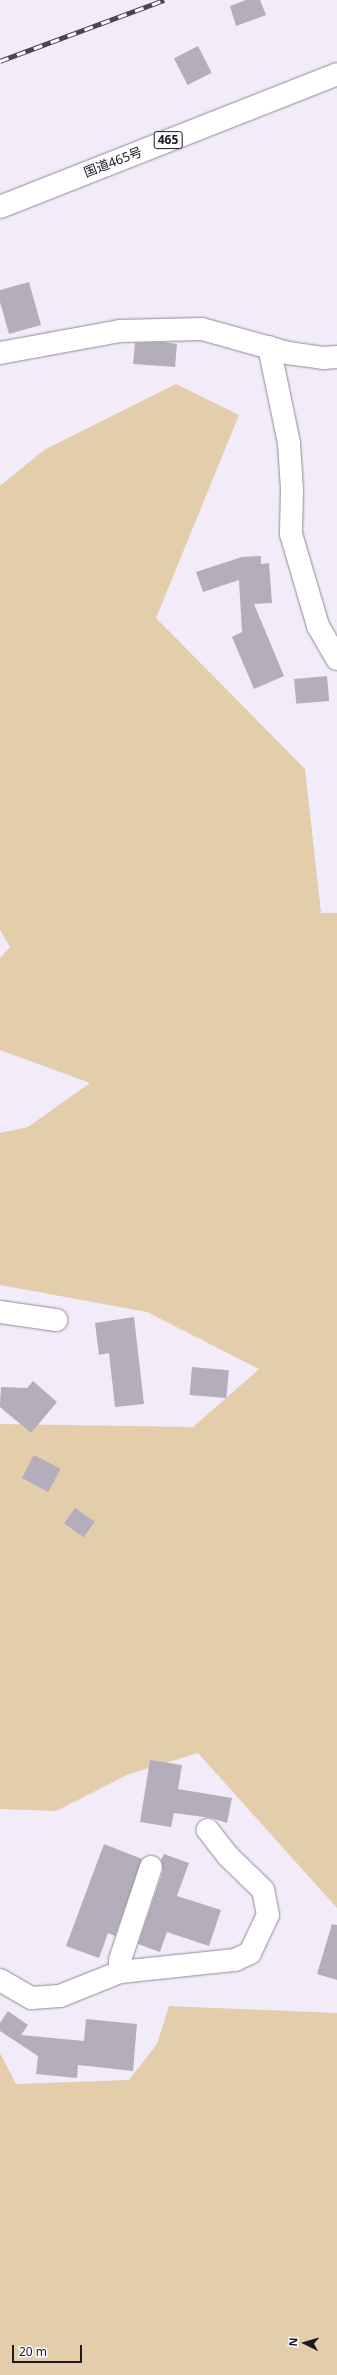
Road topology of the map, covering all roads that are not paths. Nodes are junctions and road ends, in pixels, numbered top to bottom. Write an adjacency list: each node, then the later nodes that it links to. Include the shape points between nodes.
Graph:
1 (337, 74): 2 (main road, 国道465号 / 465)
2 (0, 206)
3 (270, 347): 4 (main road, via 202,330 120,331); 5 (main road, via 288,353 323,358); 6 (main road, via 289,443 291,534 318,626)
4 (0, 353)
5 (337, 357)
6 (337, 659)
7 (0, 1312): 8 (main road)
8 (56, 1320)
9 (208, 1830): 11 (main road, via 228,1856 263,1890 268,1915 250,1953 235,1960)
10 (151, 1867): 11 (main road, via 120,1960)
11 (120, 1972): 12 (main road, via 60,1996 31,1998)
12 (0, 1980)

